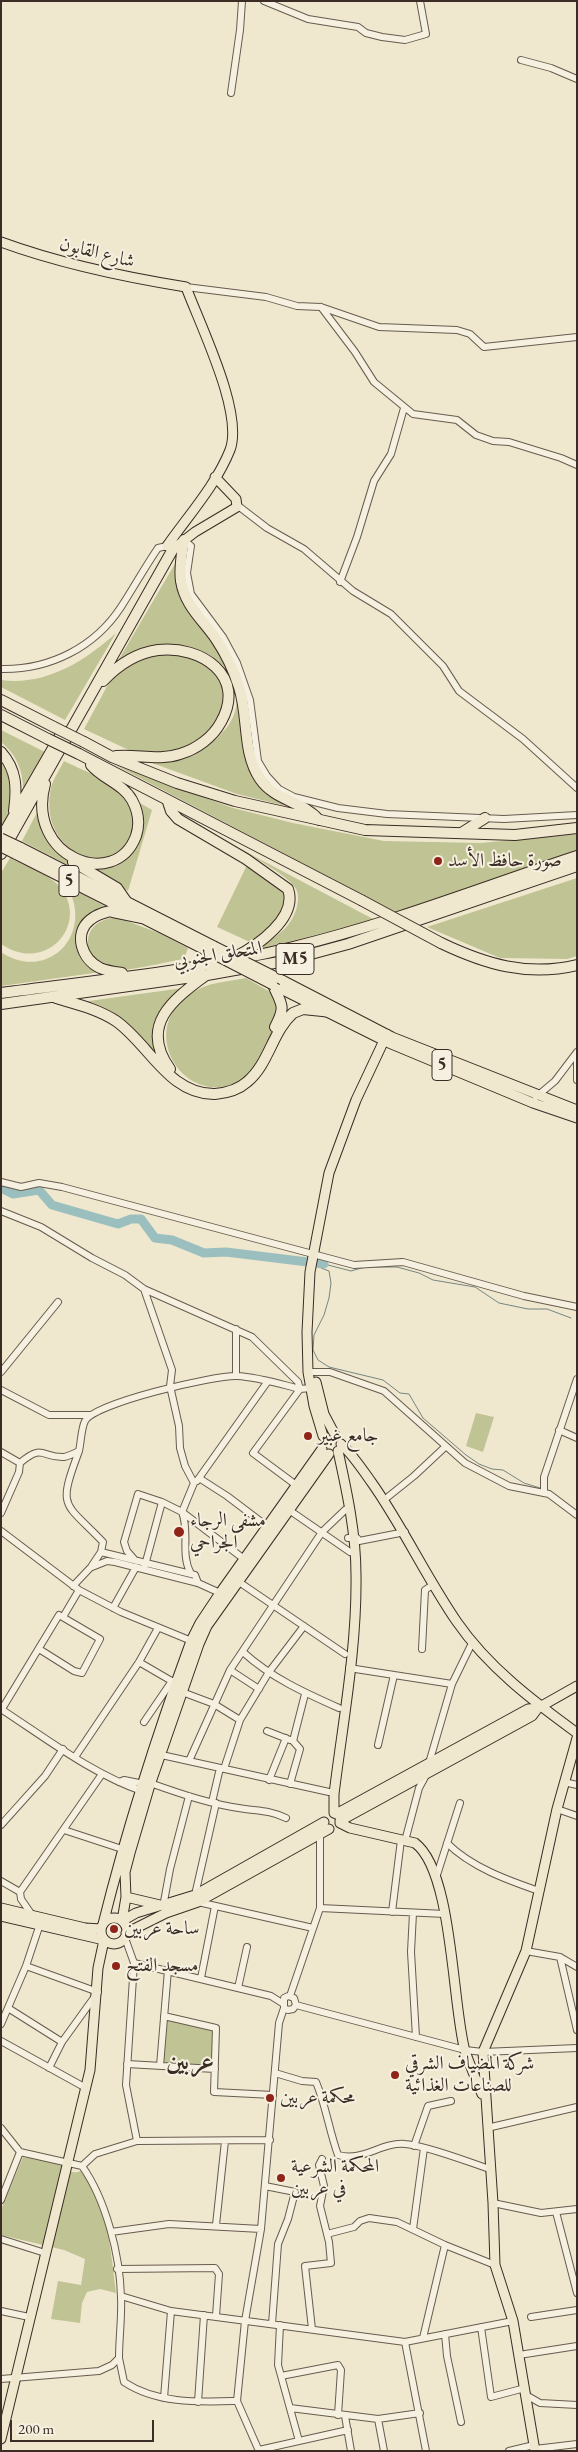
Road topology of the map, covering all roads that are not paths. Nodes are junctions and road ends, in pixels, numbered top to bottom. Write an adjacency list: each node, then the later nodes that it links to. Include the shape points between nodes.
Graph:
1 (242, 1): 6 (street)
2 (264, 1): 3 (street, via 308,19 358,27 366,33 405,40 426,34)
3 (420, 1)
4 (521, 60): 5 (street)
5 (577, 79)
6 (231, 93)
7 (1, 242): 8 (main road, شارع القابون, via 129,278)
8 (186, 287): 9 (street, via 266,297 297,306); 13 (main road, via 230,402 233,434 230,449)
9 (321, 307): 10 (street, via 379,327 457,330 470,334 484,348); 11 (street, via 374,382)
10 (577, 338)
11 (404, 408): 12 (street, via 413,414 457,420 476,435 509,442); 19 (street, via 391,454 374,481)
12 (577, 465)
13 (215, 477): 14 (main road, via 236,499); 15 (main road)
14 (237, 505): 16 (main road); 19 (street, via 267,528 304,549)
15 (181, 526): 16 (main road, via 192,526); 18 (main road)
16 (195, 532): 17 (main road)
17 (184, 540): 18 (main road); 32 (street, via 191,546 187,573 191,594 223,637 237,663 250,700 258,761 272,783 294,797 338,808 387,814); 33 (highway, via 180,568 183,591 192,609 220,646 235,676 244,706 248,752 253,767 274,794 309,811)
18 (170, 548): 20 (street, via 158,548 116,615 90,642 46,663); 22 (highway); 31 (highway)
19 (340, 582): 28 (street, via 392,614 443,666 459,691 523,739)
20 (1, 669)
21 (1, 700): 26 (highway, bridge)
22 (87, 701): 26 (highway, via 114,670 134,657 157,650 179,650 199,655 224,677 228,692 227,709 214,732 200,744 171,756); 27 (highway)
23 (1, 715): 25 (highway, bridge)
24 (1, 752): 31 (highway, via 15,777)
25 (82, 756): 29 (highway); 39 (highway, via 131,798 138,819 136,834 129,848 110,861 87,862)
26 (112, 757): 33 (highway, via 210,793)
27 (49, 770): 39 (highway, via 42,798 42,816 48,833); 40 (highway)
28 (577, 788)
29 (168, 802): 47 (highway, via 178,819 259,866 285,884 289,891 287,910 280,922 252,947); 48 (highway, bridge, via 441,943 496,965 535,970)
30 (577, 815): 32 (street)
31 (13, 818): 36 (highway)
32 (485, 818): 35 (highway)
33 (319, 821): 35 (highway, via 366,830)
34 (577, 828): 35 (highway, via 515,835)
35 (461, 833)
36 (1, 838): 38 (main road, bridge)
37 (1, 847): 38 (main road, bridge)
38 (18, 851): 43 (main road, 5)
39 (64, 853): 43 (highway, via 116,888)
40 (1, 854)
41 (577, 856): 47 (highway, المتحلق الجنوبي / M5, via 337,936)
42 (577, 866): 50 (highway, المتحلق الجنوبي / M5, via 348,944 285,961)
43 (124, 904): 44 (highway); 45 (main road, 5); 46 (main road, 5)
44 (107, 912): 45 (highway); 49 (highway, via 95,916 85,925 81,936 82,949 90,961 102,969)
45 (142, 918): 46 (main road, 5)
46 (213, 950): 51 (main road, 5, bridge)
47 (224, 962): 49 (highway, المتحلق الجنوبي / M5)
48 (577, 965)
49 (131, 975): 52 (highway, المتحلق الجنوبي / M5)
50 (206, 975): 53 (highway, المتحلق الجنوبي / M5); 60 (highway, via 176,998 162,1017 158,1032 160,1050)
51 (278, 982): 54 (main road, 5); 60 (highway, via 282,1013 257,1063 245,1076 225,1087 211,1089 191,1085)
52 (1, 993)
53 (53, 996): 55 (highway, المتحلق الجنوبي / M5); 60 (highway, via 97,1010 117,1022)
54 (314, 1000): 56 (main road, 5); 57 (main road, 5)
55 (1, 1004)
56 (332, 1012): 57 (main road, 5); 60 (highway, via 303,1009 293,1013 258,1071 233,1090 219,1094 204,1093 190,1089)
57 (388, 1038): 62 (main road, 5); 67 (main road, via 342,1143 324,1206)
58 (577, 1052): 62 (street, via 556,1081)
59 (577, 1056): 61 (street)
60 (172, 1075)
61 (577, 1080)
62 (535, 1098): 63 (main road, 5); 64 (main road, 5)
63 (577, 1110)
64 (577, 1118)
65 (1, 1182): 67 (street, via 21,1187 39,1183 62,1187)
66 (1, 1211): 68 (street, via 41,1227 126,1275)
67 (316, 1255): 70 (street, via 354,1266 403,1262 524,1296); 73 (main road, via 307,1332)
68 (144, 1289): 71 (street); 77 (street, via 172,1370)
69 (58, 1302): 72 (street)
70 (577, 1307)
71 (236, 1329): 74 (street); 80 (street, via 252,1337 298,1382)
72 (1, 1372)
73 (311, 1372): 78 (main road); 83 (main road, via 324,1414); 86 (street, via 330,1372 384,1391)
74 (236, 1376): 76 (street); 77 (street)
75 (577, 1379): 82 (street)
76 (268, 1381): 80 (street); 91 (street)
77 (170, 1386): 81 (street); 91 (street, via 185,1466)
78 (311, 1388): 80 (street); 84 (main road)
79 (1, 1390): 81 (street, via 49,1416)
80 (300, 1390): 92 (street, via 253,1453)
81 (91, 1415): 88 (street, via 85,1421)
82 (559, 1430): 85 (street); 93 (street, via 544,1477)
83 (334, 1433): 84 (main road); 87 (main road, via 341,1439)
84 (323, 1436): 87 (main road, via 320,1444)
85 (577, 1438)
86 (444, 1447): 93 (street, via 465,1463 509,1486); 94 (street)
87 (333, 1450): 92 (main road); 94 (main road, via 350,1451); 96 (main road); 97 (main road); 105 (main road)
88 (79, 1451): 90 (street, via 64,1457 40,1452 30,1454); 106 (street, via 65,1496 75,1516 103,1542)
89 (1, 1452): 90 (street)
90 (20, 1463): 98 (street)
91 (197, 1481): 99 (street); 101 (street, via 227,1496)
92 (296, 1485): 101 (main road)
93 (544, 1493): 100 (street)
94 (384, 1500): 104 (main road)
95 (162, 1502): 99 (street); 109 (street, via 138,1494 124,1542); 110 (street)
96 (289, 1510): 103 (street); 114 (main road)
97 (344, 1510): 103 (street); 105 (main road)
98 (1, 1512)
99 (182, 1512): 108 (street); 113 (street, via 186,1525 184,1562)
100 (577, 1516)
101 (268, 1526): 108 (main road)
102 (1, 1531): 117 (street)
103 (322, 1532): 107 (street); 119 (street)
104 (405, 1532): 105 (street, via 359,1541); 116 (main road)
105 (351, 1538): 107 (main road); 130 (main road, via 356,1600)
106 (101, 1552): 109 (street); 111 (street)
107 (350, 1552): 130 (main road)
108 (244, 1559): 118 (main road)
109 (134, 1560): 110 (street)
110 (145, 1566): 112 (street); 113 (street); 115 (street)
111 (91, 1567): 112 (street, via 107,1562); 117 (street)
112 (136, 1567): 120 (street)
113 (191, 1574): 115 (street, via 195,1575)
114 (238, 1582): 119 (street); 124 (main road)
115 (198, 1583): 118 (street)
116 (434, 1584): 125 (main road); 127 (street, via 425,1590)
117 (76, 1588): 120 (street); 121 (street)
118 (220, 1593): 124 (main road, via 200,1623)
119 (272, 1605): 122 (street); 128 (street)
120 (113, 1608): 123 (street)
121 (63, 1617): 126 (street, via 60,1615); 126 (street, via 100,1639 82,1673)
122 (304, 1626): 130 (street); 132 (street)
123 (158, 1628): 124 (street); 129 (street)
124 (195, 1643): 134 (main road); 138 (main road)
125 (472, 1643): 135 (street); 142 (main road)
126 (38, 1649): 143 (street)
127 (422, 1649)
128 (243, 1652): 131 (street); 132 (street)
129 (139, 1662): 134 (street); 153 (street)
130 (347, 1662): 133 (street); 141 (main road); 170 (main road)
131 (230, 1670): 137 (street); 140 (street)
132 (269, 1672): 137 (street); 139 (street)
133 (394, 1675): 135 (street); 150 (street)
134 (174, 1682): 145 (street); 152 (main road)
135 (452, 1684): 155 (street)
136 (577, 1686): 142 (main road)
137 (259, 1689): 144 (street)
138 (182, 1692): 140 (street); 152 (main road)
139 (305, 1694): 141 (street); 149 (street)
140 (214, 1704): 144 (street); 154 (street)
141 (339, 1708): 163 (main road)
142 (540, 1708): 147 (main road); 155 (main road, via 532,1716)
143 (2, 1709): 151 (street)
144 (240, 1720): 156 (street)
145 (144, 1722)
146 (267, 1732): 149 (street)
147 (577, 1733)
148 (577, 1738): 159 (main road)
149 (289, 1740): 158 (street); 160 (street, via 300,1749)
150 (378, 1745)
151 (63, 1750): 153 (street); 171 (street, via 46,1776)
152 (157, 1754): 154 (street); 162 (main road)
153 (75, 1757): 157 (street)
154 (189, 1761): 156 (street)
155 (428, 1767): 170 (main road); 174 (street)
156 (222, 1769): 158 (street); 165 (street)
157 (102, 1774): 162 (street, via 119,1782); 172 (street)
158 (269, 1780): 160 (street)
159 (564, 1782): 161 (street); 167 (main road)
160 (290, 1784): 163 (street)
161 (577, 1785)
162 (146, 1787): 164 (street); 176 (main road); 181 (main road, via 125,1872)
163 (329, 1792): 170 (main road)
164 (189, 1796): 165 (street); 185 (street)
165 (214, 1802): 169 (street, via 259,1809); 182 (street)
166 (460, 1803): 175 (street)
167 (557, 1809): 168 (street); 179 (main road)
168 (577, 1816)
169 (286, 1818)
170 (333, 1819): 173 (main road); 174 (main road, via 350,1828); 182 (main road)
171 (1, 1825)
172 (64, 1830): 176 (street); 180 (street)
173 (320, 1833): 182 (main road); 184 (street)
174 (403, 1840): 177 (main road, via 423,1848); 186 (street)
175 (447, 1844): 177 (street); 179 (street, via 503,1878)
176 (122, 1849): 193 (main road)
177 (436, 1878): 188 (main road)
178 (1, 1881): 180 (street)
179 (539, 1891): 198 (main road)
180 (20, 1892): 190 (street)
181 (126, 1897): 185 (main road); 191 (main road)
182 (197, 1899): 183 (street); 185 (main road)
183 (215, 1906): 194 (street); 204 (street)
184 (320, 1908): 186 (street); 194 (street)
185 (164, 1909): 191 (main road, via 136,1913); 195 (main road)
186 (392, 1912): 187 (street)
187 (413, 1913): 188 (street); 214 (street, via 411,1952)
188 (445, 1914): 218 (main road)
189 (2, 1915): 190 (main road); 192 (main road)
190 (32, 1915): 193 (main road, via 85,1928)
191 (122, 1922): 193 (main road, via 111,1919); 195 (main road)
192 (40, 1924): 196 (main road); 201 (street)
193 (102, 1927): 196 (main road)
194 (313, 1928): 207 (street)
195 (126, 1935): 196 (main road, via 117,1944); 200 (street)
196 (104, 1940): 206 (main road, via 98,1968)
197 (246, 1946): 205 (street)
198 (526, 1951): 199 (street); 219 (main road)
199 (560, 1957): 202 (street); 213 (street)
200 (134, 1963): 203 (street); 220 (street)
201 (26, 1966): 206 (street); 210 (street)
202 (577, 1966)
203 (168, 1970): 204 (street); 211 (street)
204 (201, 1978): 205 (street)
205 (238, 1988): 208 (street, via 271,1996)
206 (98, 1992): 216 (street); 225 (main road)
207 (290, 1996): 208 (street, via 284,1998); 209 (street)
208 (283, 2005): 209 (street, via 291,2010); 224 (street)
209 (296, 2005): 214 (street)
210 (8, 2008): 212 (street); 216 (street)
211 (164, 2016): 221 (street); 223 (street, via 216,2028)
212 (1, 2024)
213 (577, 2030)
214 (416, 2037): 218 (street)
215 (1, 2041): 222 (street)
216 (62, 2042): 222 (street)
217 (577, 2048): 219 (street)
218 (465, 2050): 219 (street); 228 (main road)
219 (482, 2052): 228 (main road)
220 (127, 2064): 221 (street); 233 (street, via 126,2085)
221 (160, 2066): 223 (street)
222 (49, 2068): 225 (street)
223 (215, 2069): 226 (street, via 214,2092)
224 (275, 2073): 226 (street); 235 (street, via 316,2082 325,2103 338,2155 358,2157 389,2144)
225 (86, 2088): 239 (main road)
226 (273, 2094): 232 (street)
227 (452, 2102): 235 (street, via 428,2106)
228 (485, 2103): 231 (main road)
229 (577, 2107): 231 (street)
230 (1, 2128): 237 (street)
231 (487, 2128): 241 (main road)
232 (270, 2140): 234 (street); 242 (street)
233 (137, 2141): 234 (street); 240 (street, via 95,2154)
234 (225, 2141): 247 (street)
235 (414, 2146): 236 (street)
236 (424, 2148): 241 (street); 249 (street)
237 (20, 2152): 239 (street); 243 (street)
238 (322, 2158): 251 (street, via 319,2165 324,2186 320,2206)
239 (68, 2163): 240 (street); 254 (main road)
240 (82, 2166): 250 (street, via 93,2182)
241 (490, 2169): 244 (main road)
242 (266, 2186): 248 (street); 268 (street, via 295,2192 278,2244)
243 (1, 2200)
244 (493, 2203): 246 (street, via 541,2213); 255 (main road)
245 (577, 2209): 246 (street)
246 (556, 2212): 257 (street)
247 (216, 2225): 248 (street); 250 (street, via 168,2224)
248 (261, 2229): 266 (street)
249 (413, 2229): 251 (street, via 397,2222 370,2218 354,2227); 253 (street)
250 (111, 2232): 256 (street)
251 (327, 2234): 271 (street, via 331,2263 305,2266)
252 (1, 2239): 254 (street)
253 (445, 2245): 255 (street); 273 (street)
254 (45, 2253): 264 (main road)
255 (494, 2265): 267 (main road)
256 (117, 2269): 258 (street); 263 (street, via 215,2268 219,2274)
257 (577, 2293)
258 (121, 2296): 261 (street); 277 (street)
259 (577, 2310): 265 (street)
260 (1, 2311): 264 (street)
261 (171, 2311): 262 (street); 282 (street)
262 (204, 2315): 263 (street); 284 (street)
263 (216, 2316): 266 (street)
264 (29, 2317): 279 (main road)
265 (531, 2317)
266 (245, 2320): 268 (street); 283 (street)
267 (513, 2321): 270 (street); 276 (main road)
268 (272, 2324): 269 (street)
269 (280, 2325): 271 (street); 278 (street, via 278,2365)
270 (481, 2327): 272 (street); 281 (street, via 491,2396)
271 (312, 2329): 274 (street)
272 (445, 2334): 273 (street); 291 (street, via 446,2356)
273 (423, 2338): 274 (street)
274 (405, 2342): 287 (street)
275 (577, 2346): 276 (street)
276 (519, 2355): 281 (main road)
277 (119, 2358): 279 (street, via 99,2371); 282 (street, via 124,2382 144,2394)
278 (281, 2376): 286 (street); 288 (street, via 338,2365 341,2370)
279 (15, 2378): 280 (street); 293 (main road)
280 (1, 2379)
281 (526, 2391): 285 (street, via 540,2403); 296 (main road)
282 (164, 2398): 284 (street)
283 (237, 2401): 284 (street); 297 (street)
284 (198, 2402)
285 (577, 2405)
286 (290, 2408): 288 (street); 294 (street)
287 (420, 2413): 290 (street); 300 (street)
288 (338, 2415): 289 (street)
289 (345, 2416): 290 (street); 292 (street)
290 (378, 2420): 299 (street)
291 (461, 2422)
292 (348, 2430): 294 (street); 298 (street)
293 (1, 2439)
294 (298, 2441): 297 (street)
295 (577, 2444): 296 (street)
296 (535, 2448): 301 (street)
297 (259, 2450)
298 (351, 2451)
299 (384, 2451)
300 (426, 2451)
301 (508, 2451)

